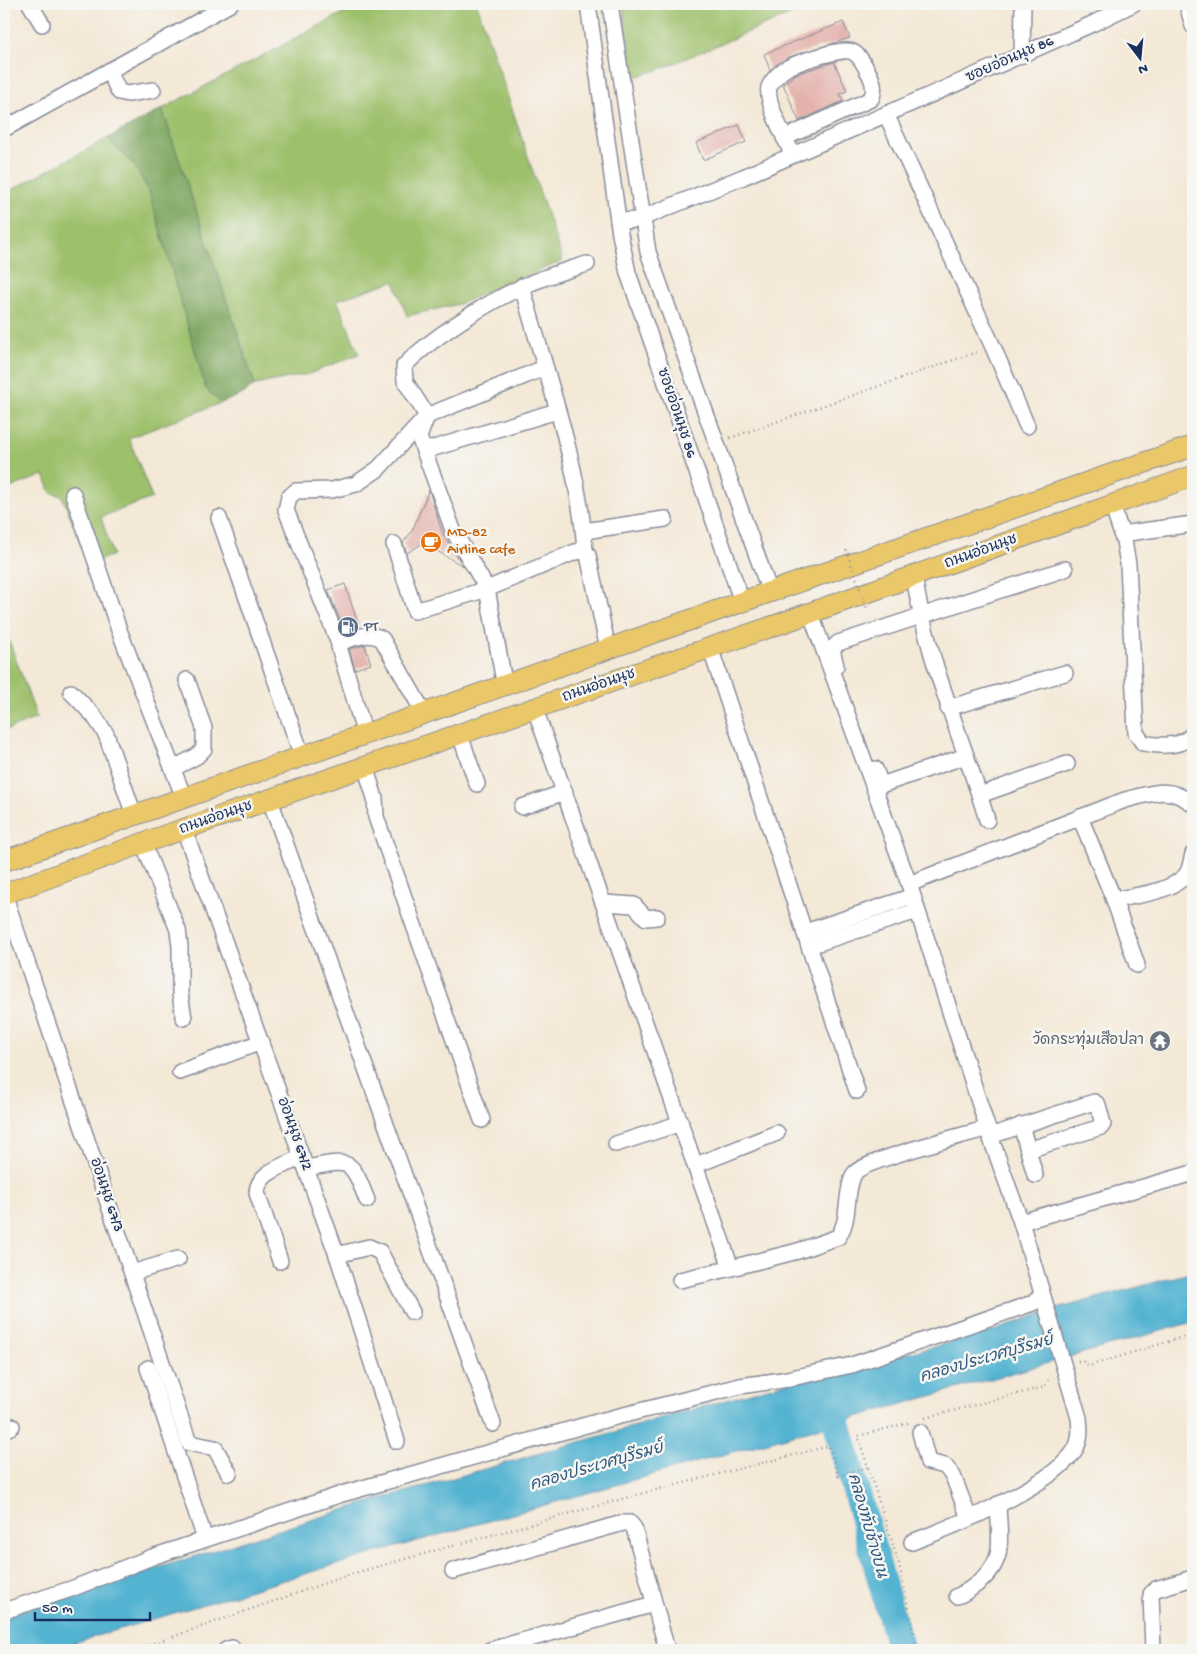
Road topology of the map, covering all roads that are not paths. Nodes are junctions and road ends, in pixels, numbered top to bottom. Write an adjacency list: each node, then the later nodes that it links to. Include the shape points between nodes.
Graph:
1 (30, 4): 8 (street)
2 (230, 4): 11 (street)
3 (588, 4): 18 (street, ซอยอ่อนนุช 86)
4 (610, 4): 17 (street, ซอยอ่อนนุช 86)
5 (1133, 4): 10 (street, ซอยอ่อนนุช 86)
6 (1187, 4): 9 (street)
7 (1028, 6): 10 (street)
8 (42, 24)
9 (1193, 26)
10 (1022, 55): 13 (street, ซอยอ่อนนุช 86)
11 (109, 71): 12 (street, via 119,92 128,94); 14 (street)
12 (153, 90)
13 (886, 114): 16 (street, ซอยอ่อนนุช 86); 24 (street)
14 (4, 129)
15 (784, 138): 15 (street, via 871,99 873,82 860,58 852,52 840,51 787,68 775,78 769,88 770,102); 16 (street)
16 (792, 155): 17 (street, ซอยอ่อนนุช 86)
17 (643, 218): 18 (street, ซอยอ่อนนุช 86); 40 (street, ซอยอ่อนนุช 86, via 655,275)
18 (618, 221): 41 (street, ซอยอ่อนนุช 86, via 628,273)
19 (587, 264): 20 (street)
20 (522, 286): 21 (street); 23 (street, via 483,308 416,354 404,366 405,381)
21 (544, 368): 22 (street); 23 (street)
22 (557, 412): 26 (street); 33 (street)
23 (426, 416): 26 (street, via 419,437); 46 (street, via 378,469 356,484 332,490 296,491 289,497 286,510)
24 (1027, 426)
25 (1193, 446): 40 (main road, ถนนอ่อนนุช)
26 (424, 451): 39 (street, via 452,530)
27 (1193, 476): 29 (main road, ถนนอ่อนนุช)
28 (73, 494): 63 (street, via 119,630)
29 (1112, 505): 34 (street); 38 (main road, ถนนอ่อนนุช)
30 (220, 518): 59 (street)
31 (665, 520): 33 (street)
32 (1193, 524): 34 (street)
33 (584, 531): 36 (street)
34 (1121, 534): 56 (street, via 1128,564 1136,733 1143,743 1156,746 1181,743)
35 (394, 544): 39 (street, via 415,611)
36 (584, 551): 39 (street); 48 (street, via 588,555)
37 (1065, 569): 43 (street)
38 (914, 576): 42 (main road, ถนนอ่อนนุช); 43 (street)
39 (487, 589): 51 (street)
40 (770, 592): 41 (main road, ถนนอ่อนนุช); 44 (main road)
41 (742, 602): 45 (main road); 48 (main road, ถนนอ่อนนุช)
42 (810, 612): 44 (main road, ถนนอ่อนนุช); 78 (street)
43 (921, 618): 53 (street); 60 (street, via 838,643 832,649 832,656 881,784)
44 (782, 623): 45 (main road, ถนนอ่อนนุช)
45 (755, 632): 47 (main road, ถนนอ่อนนุช)
46 (340, 644): 55 (street, via 363,635 382,639); 57 (street)
47 (710, 647): 54 (main road, ถนนอ่อนนุช); 84 (street)
48 (608, 649): 51 (main road, ถนนอ่อนนุช)
49 (1065, 673): 53 (street)
50 (187, 680): 63 (street, via 204,728 204,749)
51 (505, 687): 55 (main road, ถนนอ่อนนุช)
52 (71, 692): 71 (street, via 106,734)
53 (948, 708): 60 (street)
54 (535, 709): 58 (main road, ถนนอ่อนนุช); 65 (street)
55 (425, 715): 57 (main road, ถนนอ่อนนุช)
56 (1193, 733)
57 (365, 735): 59 (main road, ถนนอ่อนนุช)
58 (460, 735): 62 (main road, ถนนอ่อนนุช); 64 (street)
59 (302, 756): 67 (main road, ถนนอ่อนนุช)
60 (966, 756): 66 (street)
61 (1067, 764): 66 (street)
62 (365, 766): 68 (main road, ถนนอ่อนนุช); 90 (street, via 375,798 376,817)
63 (174, 768): 67 (street)
64 (477, 784)
65 (565, 792): 70 (street); 81 (street)
66 (980, 795): 73 (street)
67 (184, 798): 71 (main road, ถนนอ่อนนุช)
68 (270, 800): 74 (main road, ถนนอ่อนนุช); 112 (street)
69 (1193, 804): 72 (street, via 1180,794 1160,792 1125,800)
70 (522, 807)
71 (134, 815): 77 (main road, ถนนอ่อนนุช)
72 (1080, 817): 78 (street); 80 (street)
73 (987, 820)
74 (184, 830): 75 (main road, ถนนอ่อนนุช); 87 (street, อ่อนนุช 67/2)
75 (143, 843): 79 (main road, ถนนอ่อนนุช); 86 (street, via 178,930)
76 (1193, 854): 80 (street, via 1186,876 1178,882)
77 (4, 861)
78 (911, 890): 82 (street); 84 (street)
79 (4, 894): 107 (street, อ่อนนุช 67/3)
80 (1114, 900): 85 (street)
81 (604, 903): 83 (street, via 634,905 646,918); 91 (street)
82 (918, 911): 84 (street); 93 (street)
83 (657, 917)
84 (807, 939): 89 (street)
85 (1137, 964)
86 (184, 1018)
87 (261, 1042): 88 (street); 97 (street, อ่อนนุช 67/2)
88 (180, 1072)
89 (857, 1091)
90 (482, 1120)
91 (681, 1123): 95 (street); 98 (street)
92 (1020, 1125): 93 (street); 96 (street); 96 (street, via 1094,1102 1098,1105 1100,1127)
93 (989, 1132): 102 (street); 106 (street, via 885,1159 858,1170 851,1183 845,1221 838,1237)
94 (777, 1133): 98 (street)
95 (616, 1144)
96 (1028, 1150): 100 (street)
97 (304, 1163): 101 (street, via 348,1164 356,1171); 103 (street, อ่อนนุช 67/2); 105 (street, via 268,1174 257,1186)
98 (696, 1165): 106 (street)
99 (1193, 1173): 102 (street)
100 (1035, 1175)
101 (367, 1200)
102 (1021, 1222): 109 (street)
103 (337, 1255): 110 (street, via 369,1247 380,1252); 114 (street, อ่อนนุช 67/2)
104 (178, 1259): 107 (street)
105 (280, 1261)
106 (731, 1268): 108 (street)
107 (132, 1273): 115 (street, อ่อนนุช 67/3, via 189,1443 215,1448)
108 (680, 1280)
109 (1043, 1297): 116 (street, via 1068,1370 1081,1432 1076,1448 1062,1463 1032,1486); 118 (street, via 852,1365 740,1386 604,1420 342,1494)
110 (412, 1312)
111 (148, 1368): 118 (street)
112 (492, 1424)
113 (919, 1424): 117 (street, via 928,1462 945,1466 953,1476)
114 (398, 1441)
115 (229, 1473)
116 (998, 1504): 117 (street); 122 (street, via 996,1564 988,1575)
117 (969, 1518): 119 (street)
118 (205, 1539): 124 (street)
119 (912, 1542)
120 (453, 1571): 123 (street, via 630,1523)
121 (1193, 1578): 127 (street, via 1156,1589 1151,1594)
122 (957, 1596)
123 (654, 1604): 125 (street); 126 (street)
124 (4, 1611)
125 (490, 1650)
126 (667, 1650)
127 (1153, 1650)

